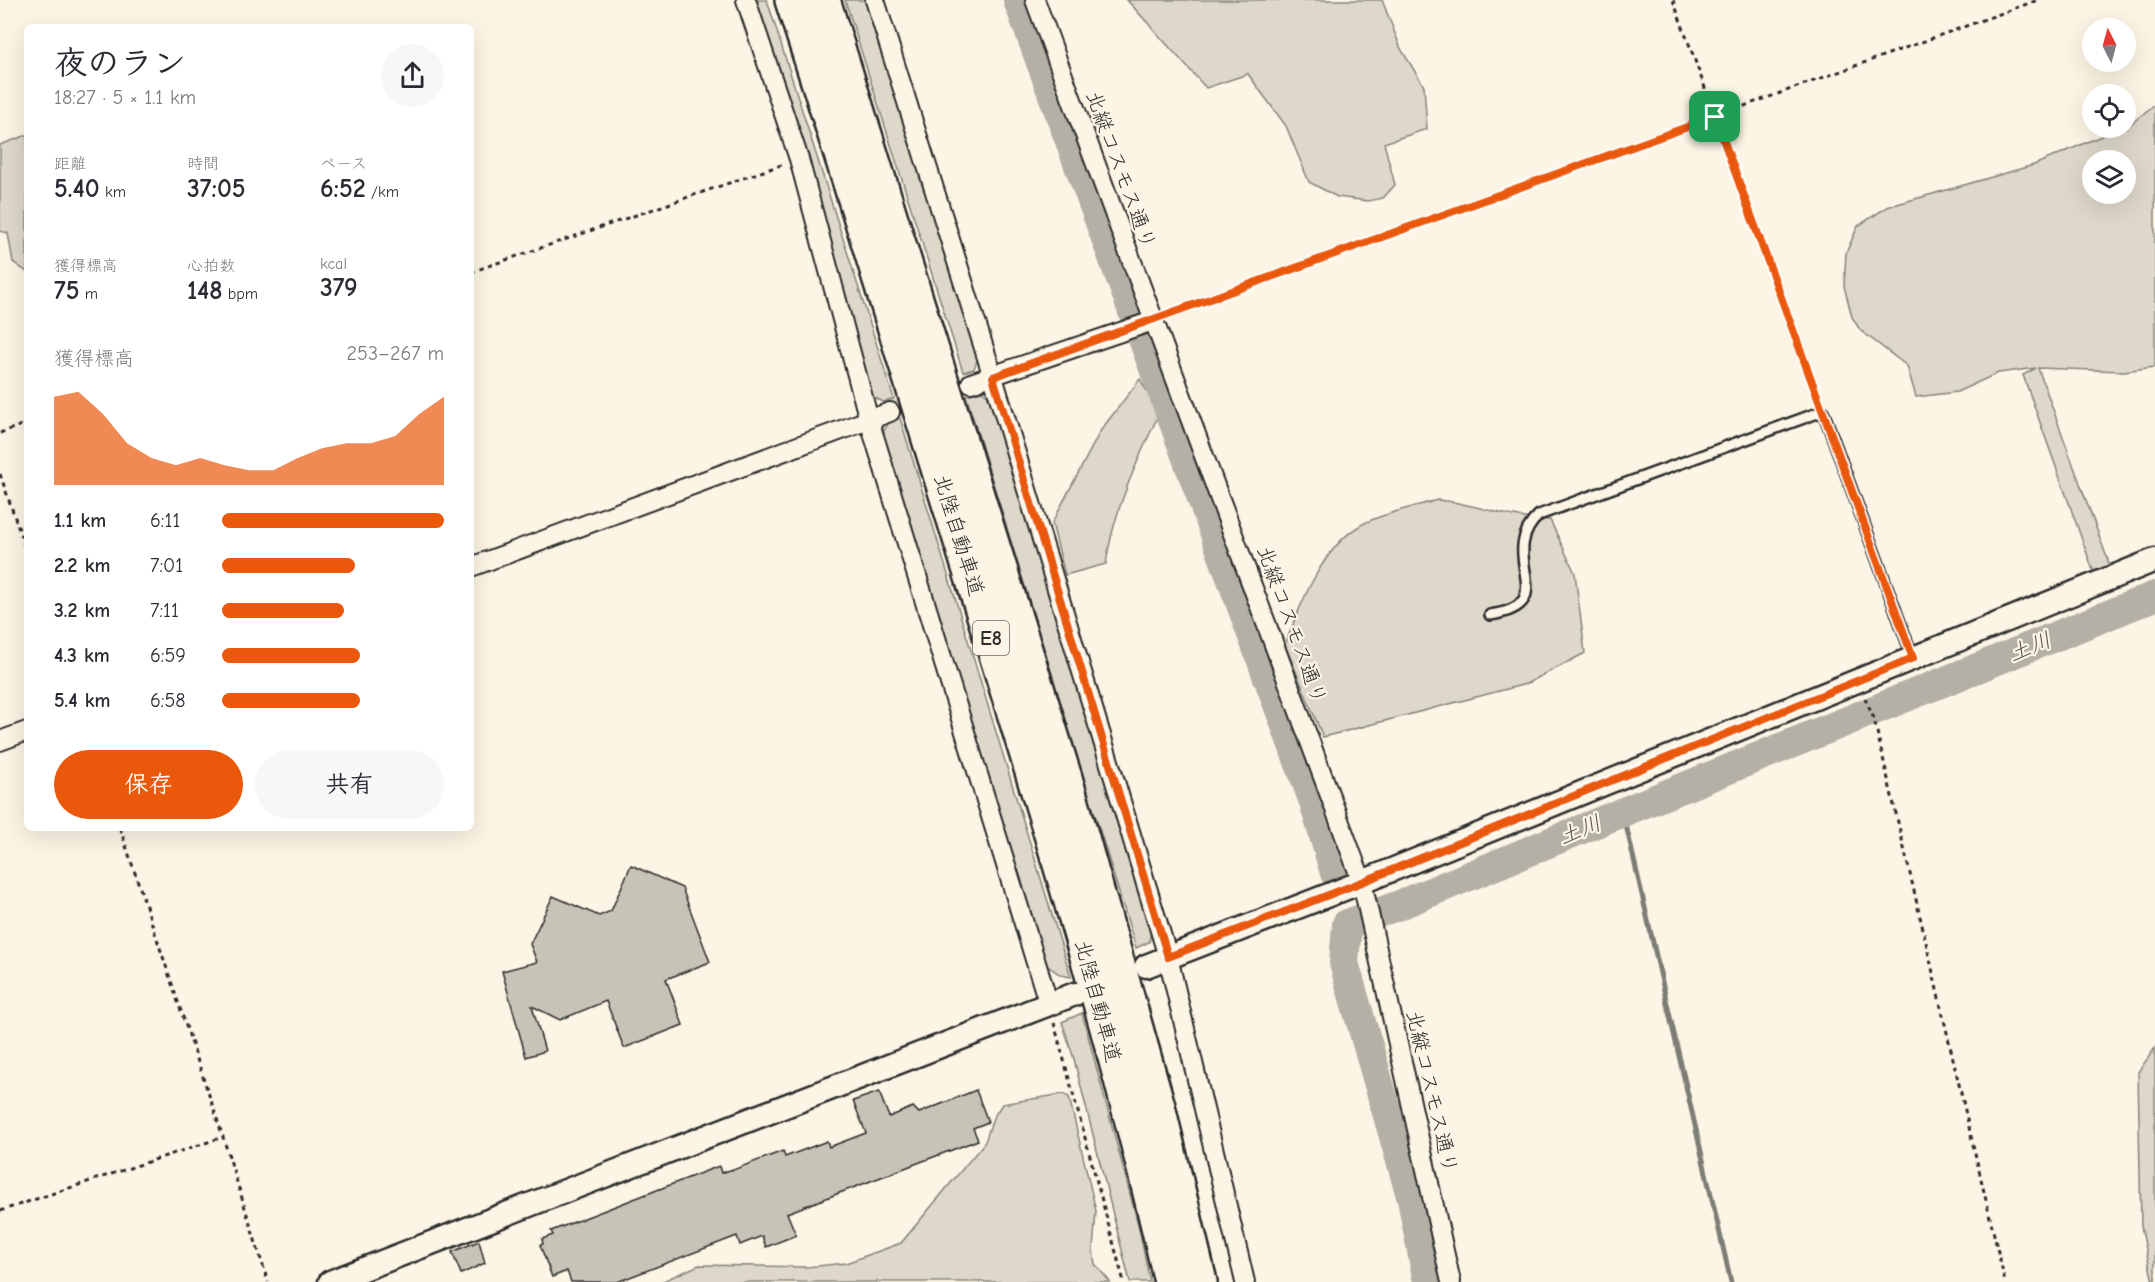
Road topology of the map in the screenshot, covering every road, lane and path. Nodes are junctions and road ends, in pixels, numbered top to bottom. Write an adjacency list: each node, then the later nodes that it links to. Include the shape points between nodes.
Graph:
1 (746, 0): 9 (street)
2 (792, 0): 39 (highway, 北陸自動車道 / E8, via 1038,789 1098,999)
3 (823, 0): 40 (highway, 北陸自動車道 / E8, via 1065,778 1158,1106)
4 (875, 0): 12 (street)
5 (1035, 0): 11 (street, 北縦コスモス通り)
6 (1673, 0): 8 (path)
7 (2038, 0): 8 (path)
8 (1715, 117): 11 (path); 14 (path)
9 (799, 159): 10 (path); 16 (street)
10 (474, 271)
11 (1144, 323): 12 (street); 29 (street, 北縦コスモス通り, via 1206,456)
12 (993, 377): 13 (street); 30 (street)
13 (971, 383)
14 (1823, 411): 23 (lane, via 1539,515 1528,525 1523,539 1526,596 1509,613); 24 (lane)
15 (890, 412): 16 (street)
16 (869, 420): 22 (street); 33 (street)
17 (24, 424): 18 (path)
18 (0, 433)
19 (0, 474): 20 (path)
20 (24, 544)
21 (2155, 560): 24 (street)
22 (474, 566)
23 (1490, 615)
24 (1913, 658): 29 (street)
25 (1862, 689): 43 (path, via 1874,719)
26 (24, 732): 27 (street)
27 (0, 741)
28 (121, 831): 34 (path)
29 (1363, 887): 30 (street); 42 (street, 北縦コスモス通り)
30 (1168, 957): 31 (street); 41 (street)
31 (1146, 966)
32 (1075, 994): 33 (street)
33 (1049, 1005): 37 (street); 38 (path)
34 (224, 1137): 35 (path); 36 (path)
35 (0, 1211)
36 (268, 1282)
37 (330, 1282)
38 (1124, 1282)
39 (1171, 1282)
40 (1200, 1282)
41 (1245, 1282)
42 (1451, 1282)
43 (2005, 1282)

